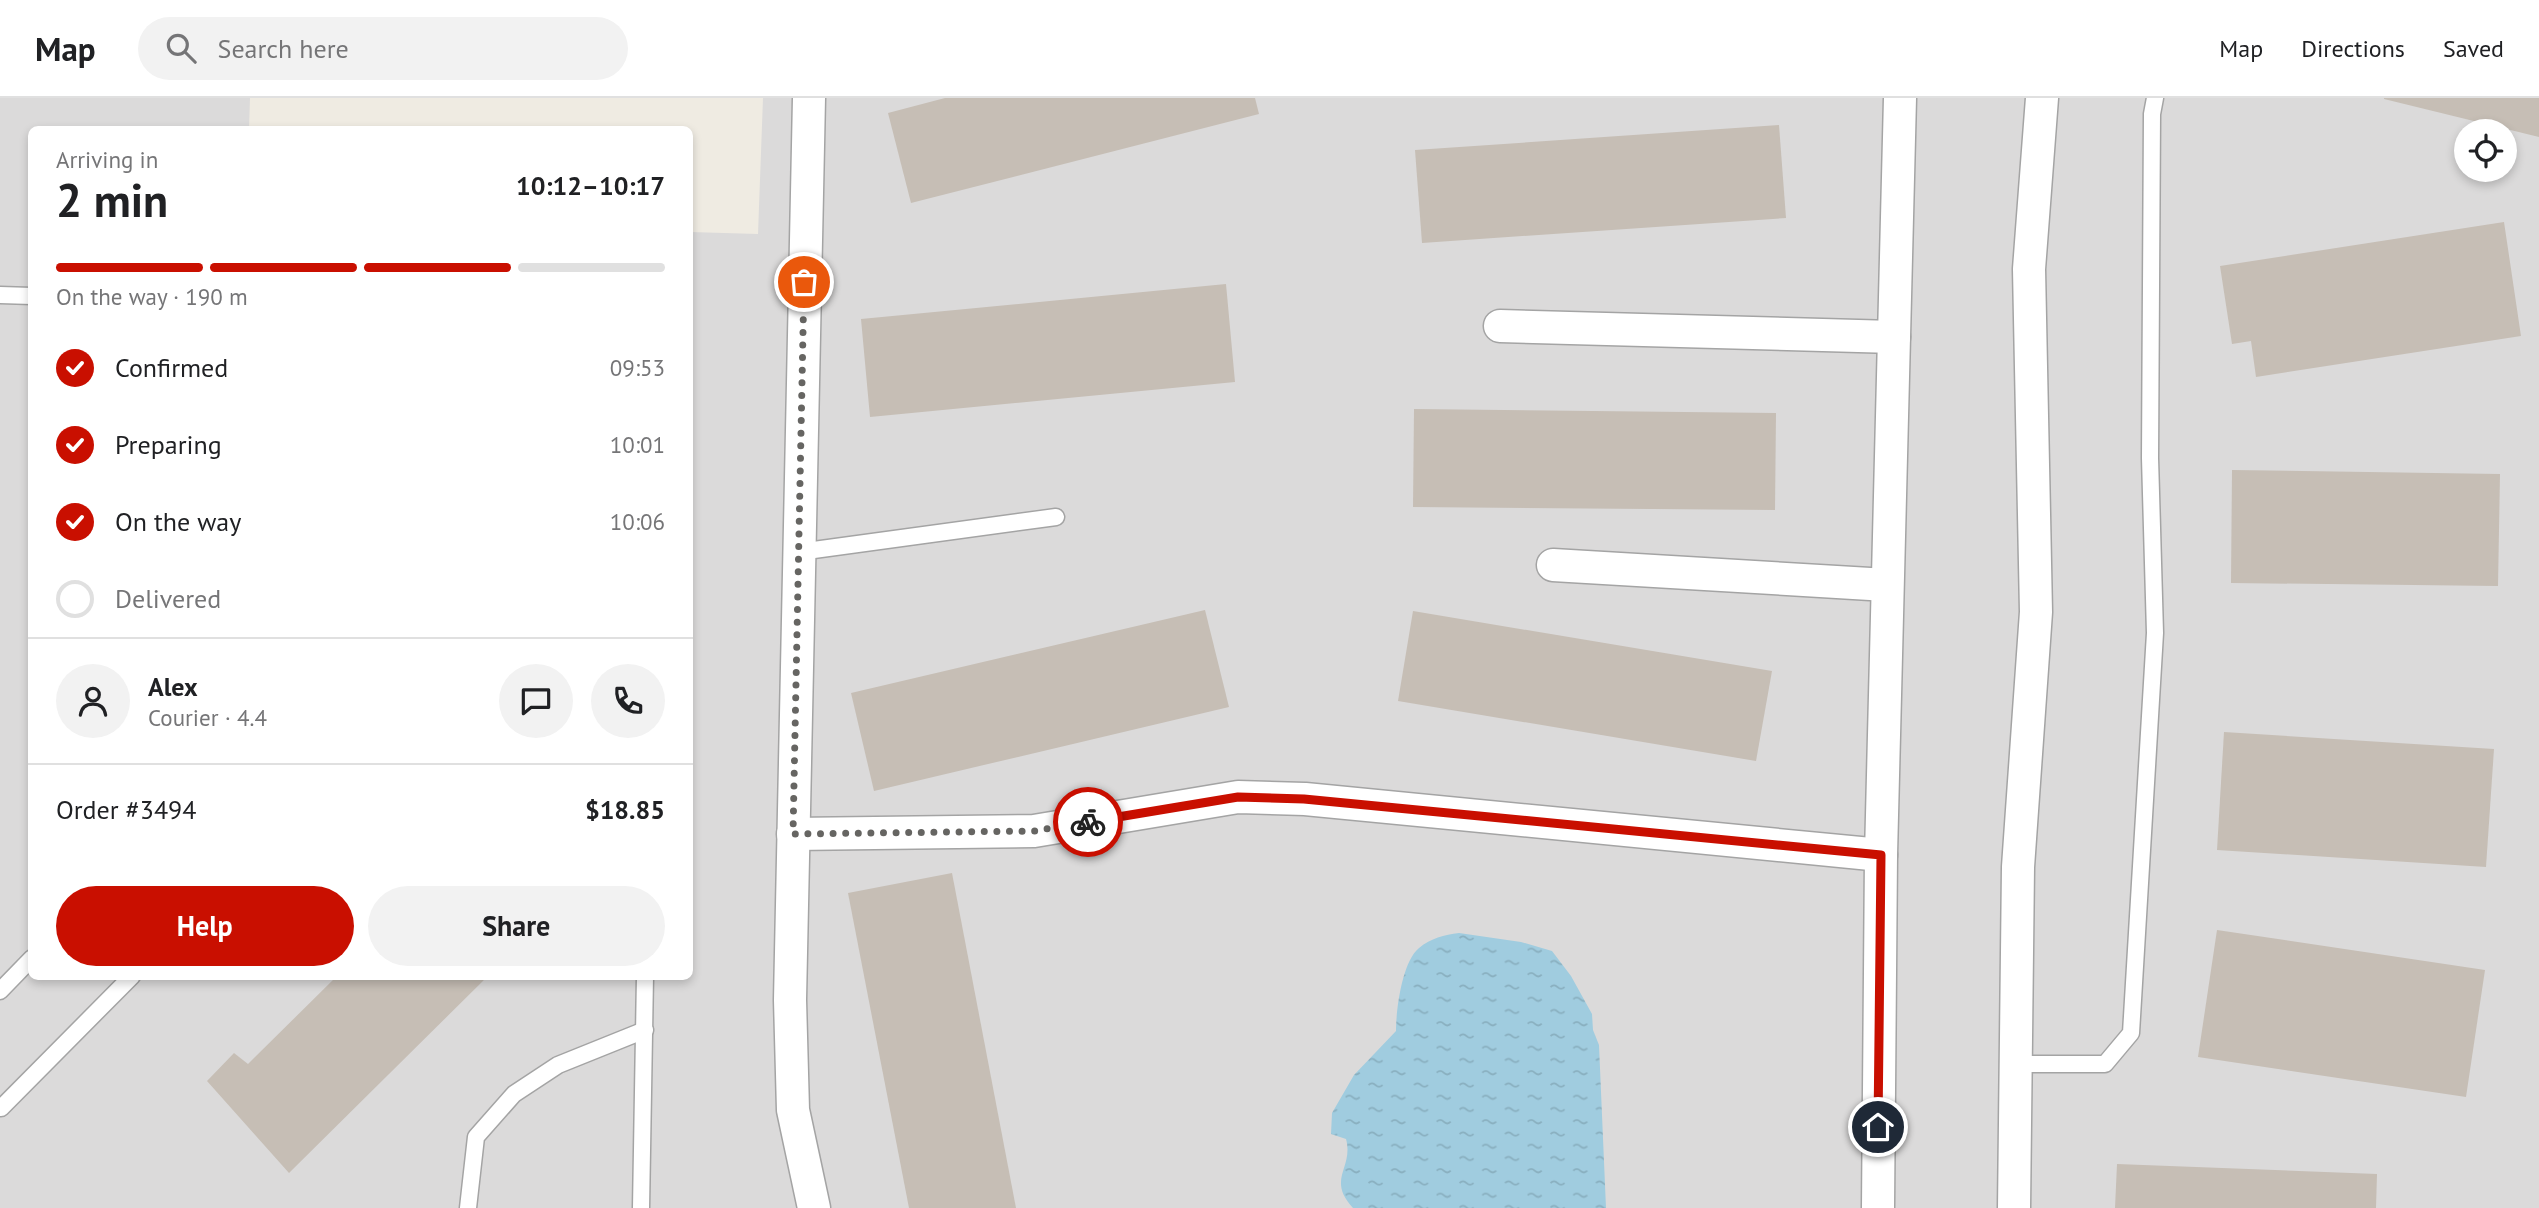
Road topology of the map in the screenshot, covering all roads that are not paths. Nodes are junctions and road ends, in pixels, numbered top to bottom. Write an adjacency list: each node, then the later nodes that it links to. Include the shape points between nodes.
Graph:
1 (809, 98): 10 (street)
2 (1900, 98): 8 (street)
3 (2042, 98): 20 (street, via 2029,269 2036,612 2018,867)
4 (2155, 98): 20 (lane, via 2150,458 2155,633 2130,1033 2105,1064)
5 (0, 295): 6 (lane)
6 (28, 296)
7 (1500, 326): 8 (street)
8 (1894, 337): 12 (street)
9 (1056, 516): 10 (lane)
10 (799, 552): 13 (street)
11 (1553, 565): 12 (street)
12 (1887, 585): 14 (street)
13 (793, 834): 14 (street, via 1034,831 1238,797 1304,799); 24 (street, via 793,1110)
14 (1881, 855): 25 (street)
15 (28, 962): 18 (lane)
16 (128, 980): 21 (lane)
17 (645, 980): 19 (lane)
18 (0, 991)
19 (645, 1030): 22 (lane, via 558,1065 514,1094 476,1137); 23 (lane)
20 (2015, 1064): 26 (street)
21 (1, 1108)
22 (468, 1208)
23 (642, 1208)
24 (814, 1208)
25 (1878, 1208)
26 (2014, 1208)

